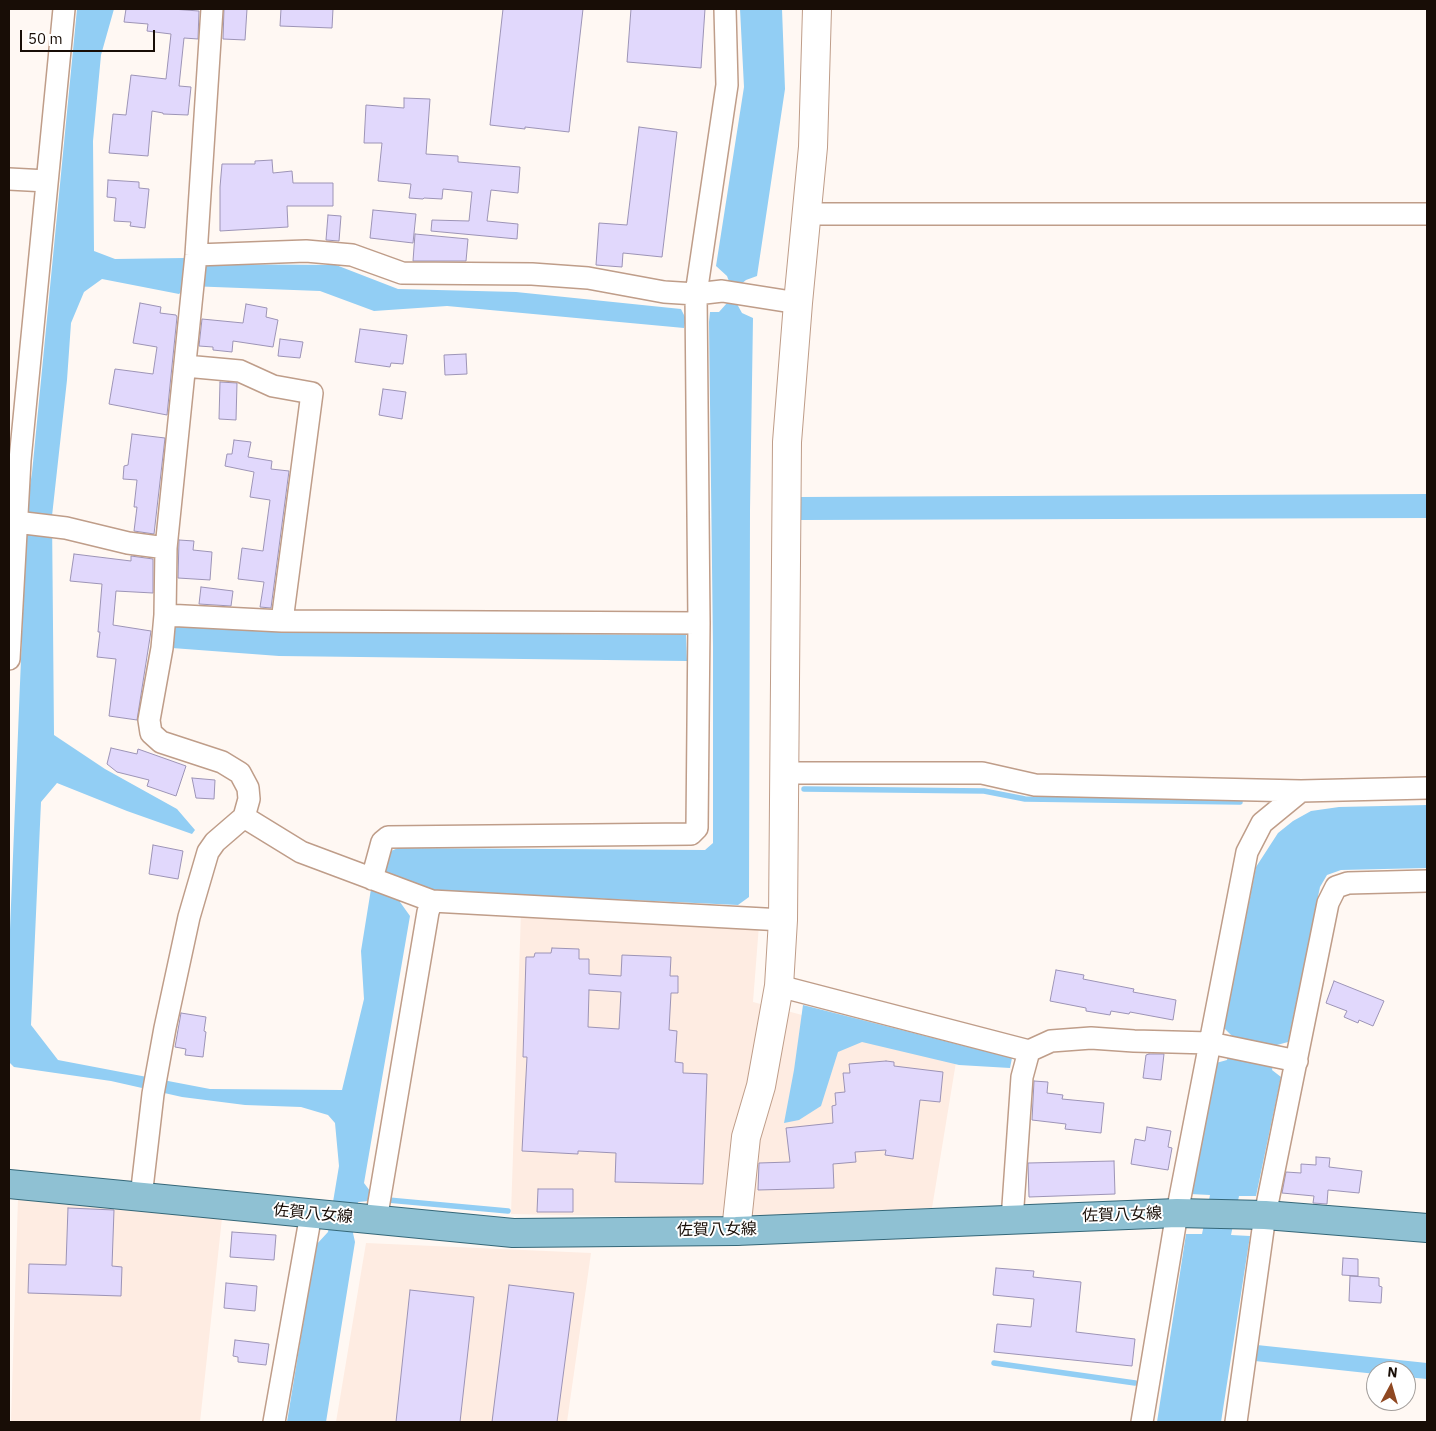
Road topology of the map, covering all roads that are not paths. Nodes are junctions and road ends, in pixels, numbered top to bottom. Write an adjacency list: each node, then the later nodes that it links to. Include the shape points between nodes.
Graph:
1 (64, 9): 6 (street)
2 (212, 9): 9 (street)
3 (725, 9): 10 (street, via 728,85)
4 (817, 9): 7 (street, via 813,147)
5 (9, 179): 6 (street)
6 (47, 182): 13 (street, via 20,460)
7 (807, 214): 8 (street); 11 (street)
8 (1427, 214)
9 (196, 257): 10 (street, via 306,251 352,255 402,273 542,274); 12 (street)
10 (696, 294): 11 (street, via 722,291); 17 (street)
11 (798, 303): 19 (street, via 787,442)
12 (185, 366): 14 (street); 16 (street, via 240,371 273,386 312,393)
13 (29, 524): 14 (street); 18 (street)
14 (166, 548): 15 (street)
15 (165, 615): 16 (street); 22 (street, via 149,720 151,733 161,742 222,762 240,772 248,788 249,799)
16 (282, 621): 17 (street)
17 (699, 623): 23 (street, via 697,828 691,834 388,837 382,842)
18 (9, 658)
19 (784, 773): 21 (street, via 982,773 1035,785); 26 (street)
20 (1427, 788): 21 (street)
21 (1301, 791): 28 (street, via 1262,823 1247,852)
22 (244, 817): 23 (street, via 301,852); 32 (street, via 208,852 189,917 164,1028)
23 (372, 879): 25 (street)
24 (1427, 881): 30 (street, via 1348,883 1336,887 1328,903)
25 (432, 901): 26 (street); 36 (street)
26 (783, 920): 27 (street)
27 (779, 986): 29 (street); 39 (street, via 761,1086 746,1137)
28 (1210, 1044): 29 (street, via 1091,1038 1051,1041); 30 (street); 33 (street)
29 (1029, 1051): 37 (street, via 1022,1077)
30 (1297, 1061): 35 (street)
31 (9, 1184): 32 (main road, 佐賀八女線)
32 (141, 1197): 34 (main road, 佐賀八女線)
33 (1188, 1214): 35 (main road, 佐賀八女線); 37 (main road, 佐賀八女線); 41 (street)
34 (319, 1215): 36 (main road, 佐賀八女線); 40 (street)
35 (1253, 1215): 38 (main road, 佐賀八女線); 42 (street)
36 (368, 1219): 39 (main road, 佐賀八女線, via 513,1233)
37 (1012, 1220): 39 (main road, 佐賀八女線)
38 (1427, 1228)
39 (736, 1231)
40 (274, 1422)
41 (1142, 1422)
42 (1236, 1422)

